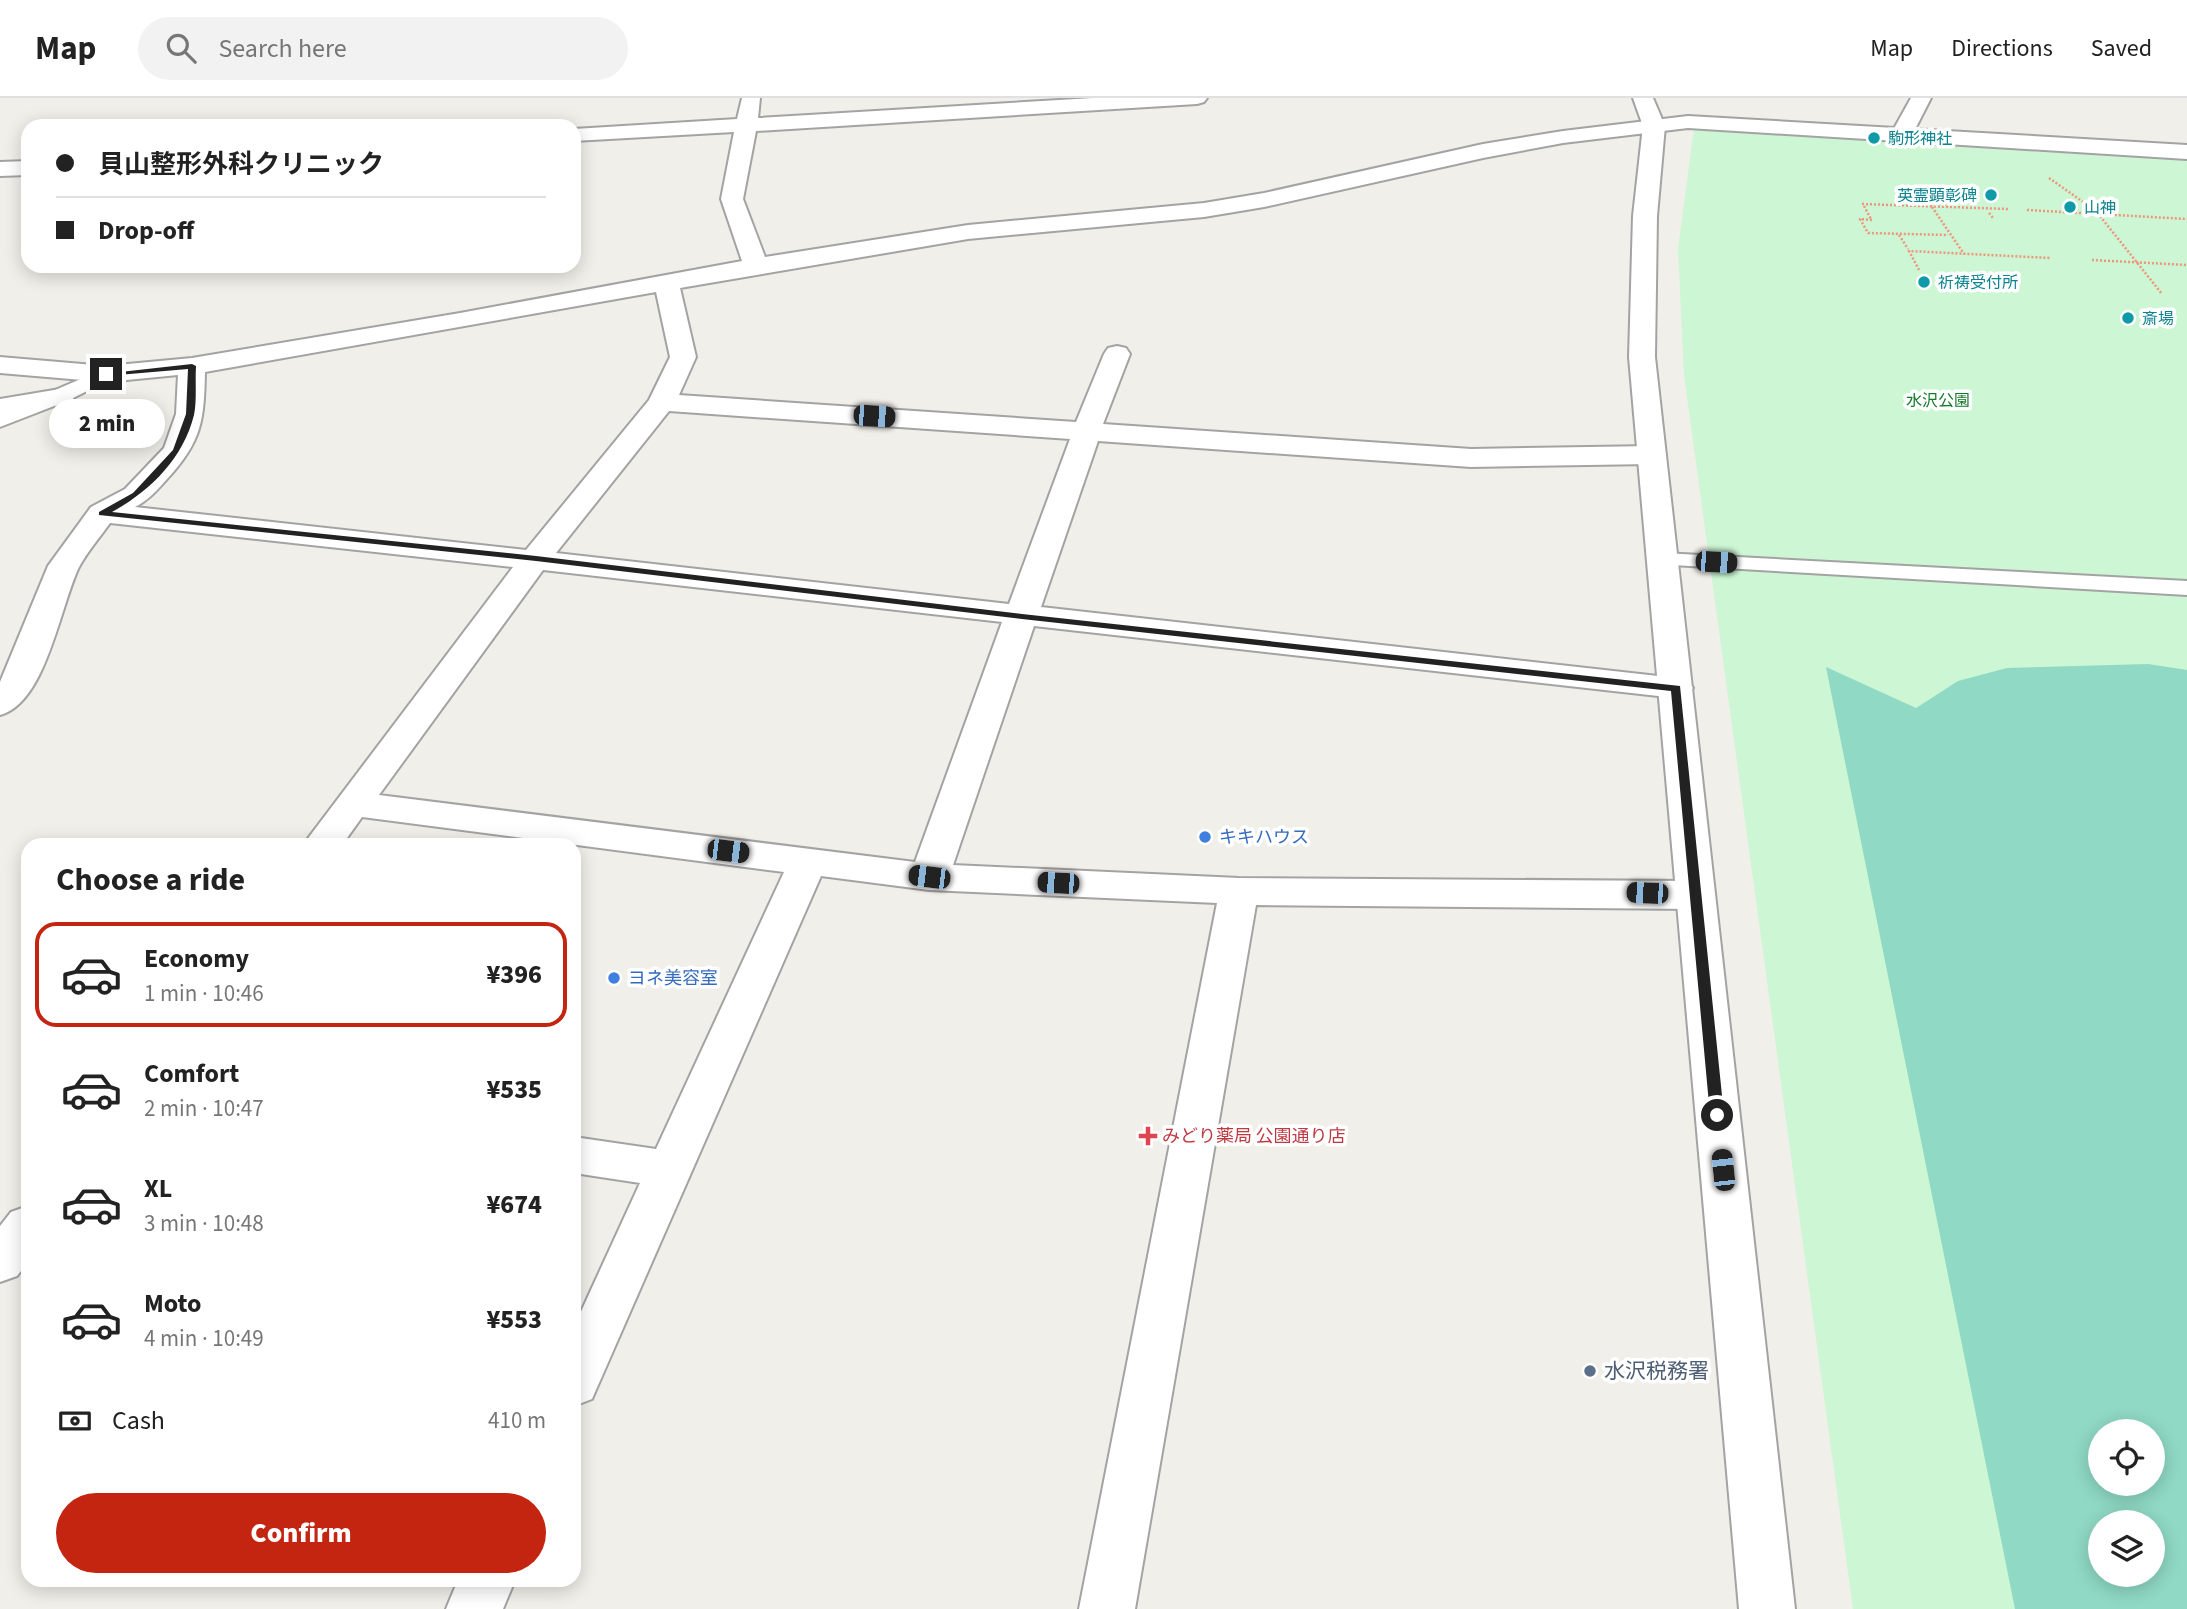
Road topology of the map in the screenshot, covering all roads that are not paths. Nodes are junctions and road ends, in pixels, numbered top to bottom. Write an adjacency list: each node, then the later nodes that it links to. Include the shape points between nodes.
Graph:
1 (751, 98): 5 (street)
2 (1197, 98): 5 (street)
3 (1921, 98): 6 (street)
4 (1648, 112): 6 (street, via 1688,122); 11 (street, via 1563,137 1264,201 968,232); 22 (street, via 1642,358)
5 (747, 123): 7 (street); 11 (street, via 732,199)
6 (1902, 134): 8 (street)
7 (581, 135)
8 (2187, 152)
9 (21, 168): 10 (street)
10 (0, 169)
11 (756, 266): 12 (street)
12 (666, 283): 15 (street); 18 (street, via 683,357)
13 (1117, 355): 21 (street)
14 (0, 365): 16 (street)
15 (192, 366): 16 (street); 23 (street, via 190,414 177,451 136,495)
16 (106, 374): 17 (lane)
17 (60, 397): 19 (street); 20 (lane)
18 (662, 402): 21 (street); 24 (street)
19 (0, 407)
20 (0, 421)
21 (1087, 430): 22 (street, via 1471,458); 27 (street)
22 (1653, 455): 25 (street)
23 (102, 513): 24 (street); 29 (street, via 64,566 20,680)
24 (536, 558): 27 (street); 30 (street)
25 (1663, 559): 26 (lane); 28 (street)
26 (2187, 588)
27 (1022, 617): 28 (street); 33 (street)
28 (1676, 688): 35 (street)
29 (0, 704)
30 (353, 804): 31 (street); 32 (street)
31 (327, 838)
32 (808, 861): 33 (street); 37 (street)
33 (929, 877): 34 (street)
34 (1239, 891): 35 (street); 43 (street)
35 (1695, 895): 44 (street)
36 (581, 1156): 37 (street)
37 (669, 1170): 40 (street)
38 (21, 1235): 39 (street)
39 (0, 1262)
40 (581, 1367)
41 (484, 1587): 42 (street)
42 (474, 1609)
43 (1107, 1609)
44 (1767, 1609)

